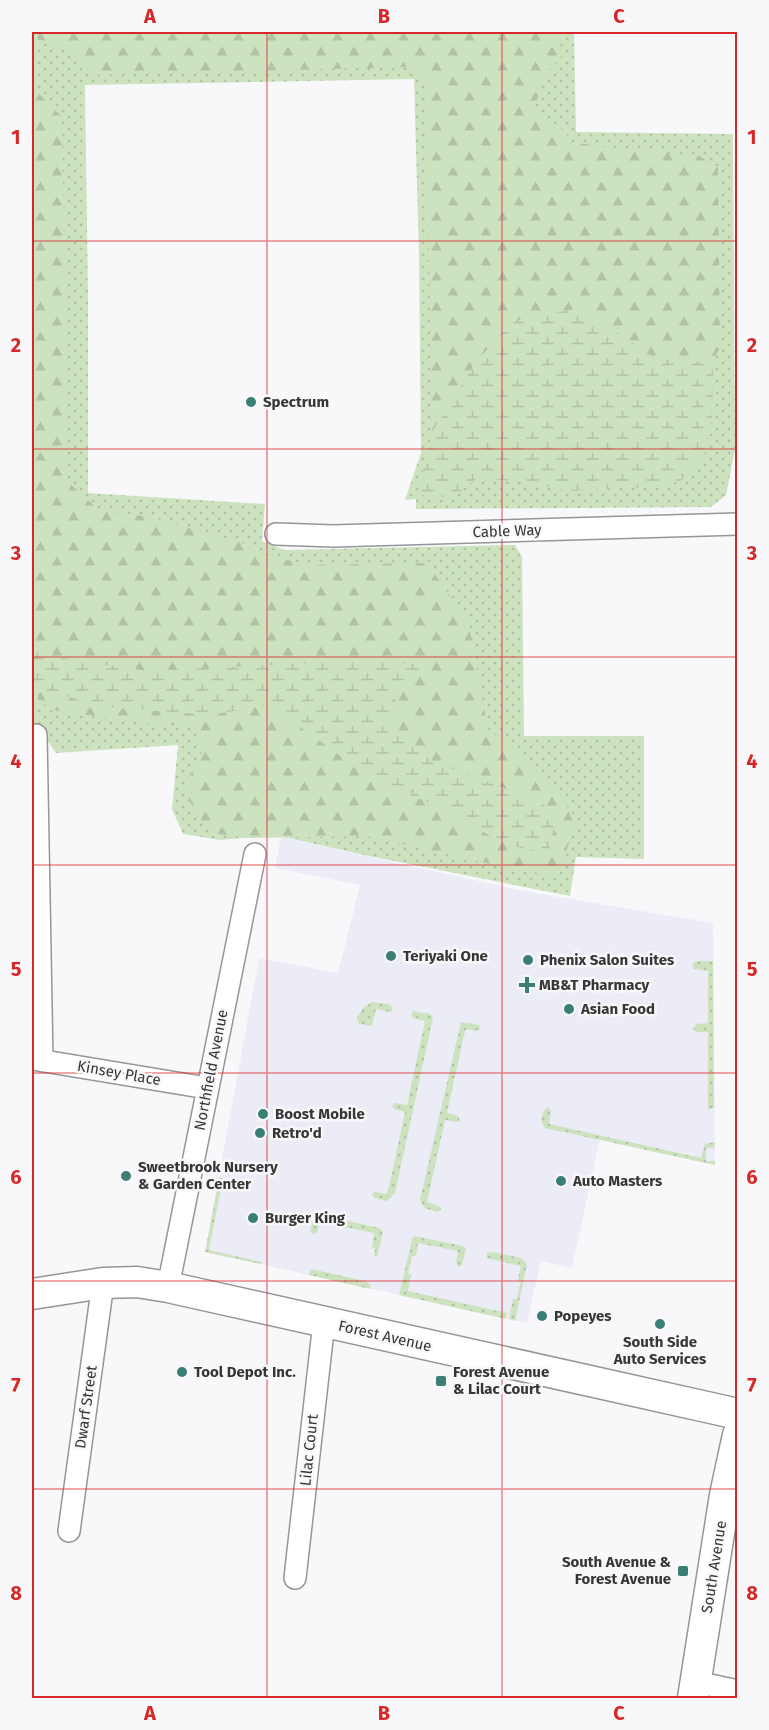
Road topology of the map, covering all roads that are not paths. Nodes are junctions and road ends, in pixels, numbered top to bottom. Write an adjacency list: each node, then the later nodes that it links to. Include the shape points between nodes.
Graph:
1 (738, 524): 2 (street, Cable Way, via 333,536)
2 (276, 534)
3 (36, 735): 5 (street)
4 (255, 854): 6 (street, Northfield Avenue)
5 (37, 1059): 6 (street, Kinsey Place)
6 (207, 1088): 8 (street, Northfield Avenue)
7 (103, 1283): 8 (main road, Forest Avenue, via 137,1282); 9 (main road, Forest Avenue); 13 (street, Dwarf Street)
8 (168, 1287): 10 (main road, Forest Avenue)
9 (32, 1294)
10 (324, 1322): 11 (main road, Forest Avenue); 14 (street, Lilac Court)
11 (738, 1414)
12 (738, 1435): 15 (main road, South Avenue)
13 (69, 1531)
14 (295, 1578)
15 (694, 1690): 16 (street)
16 (738, 1691)

